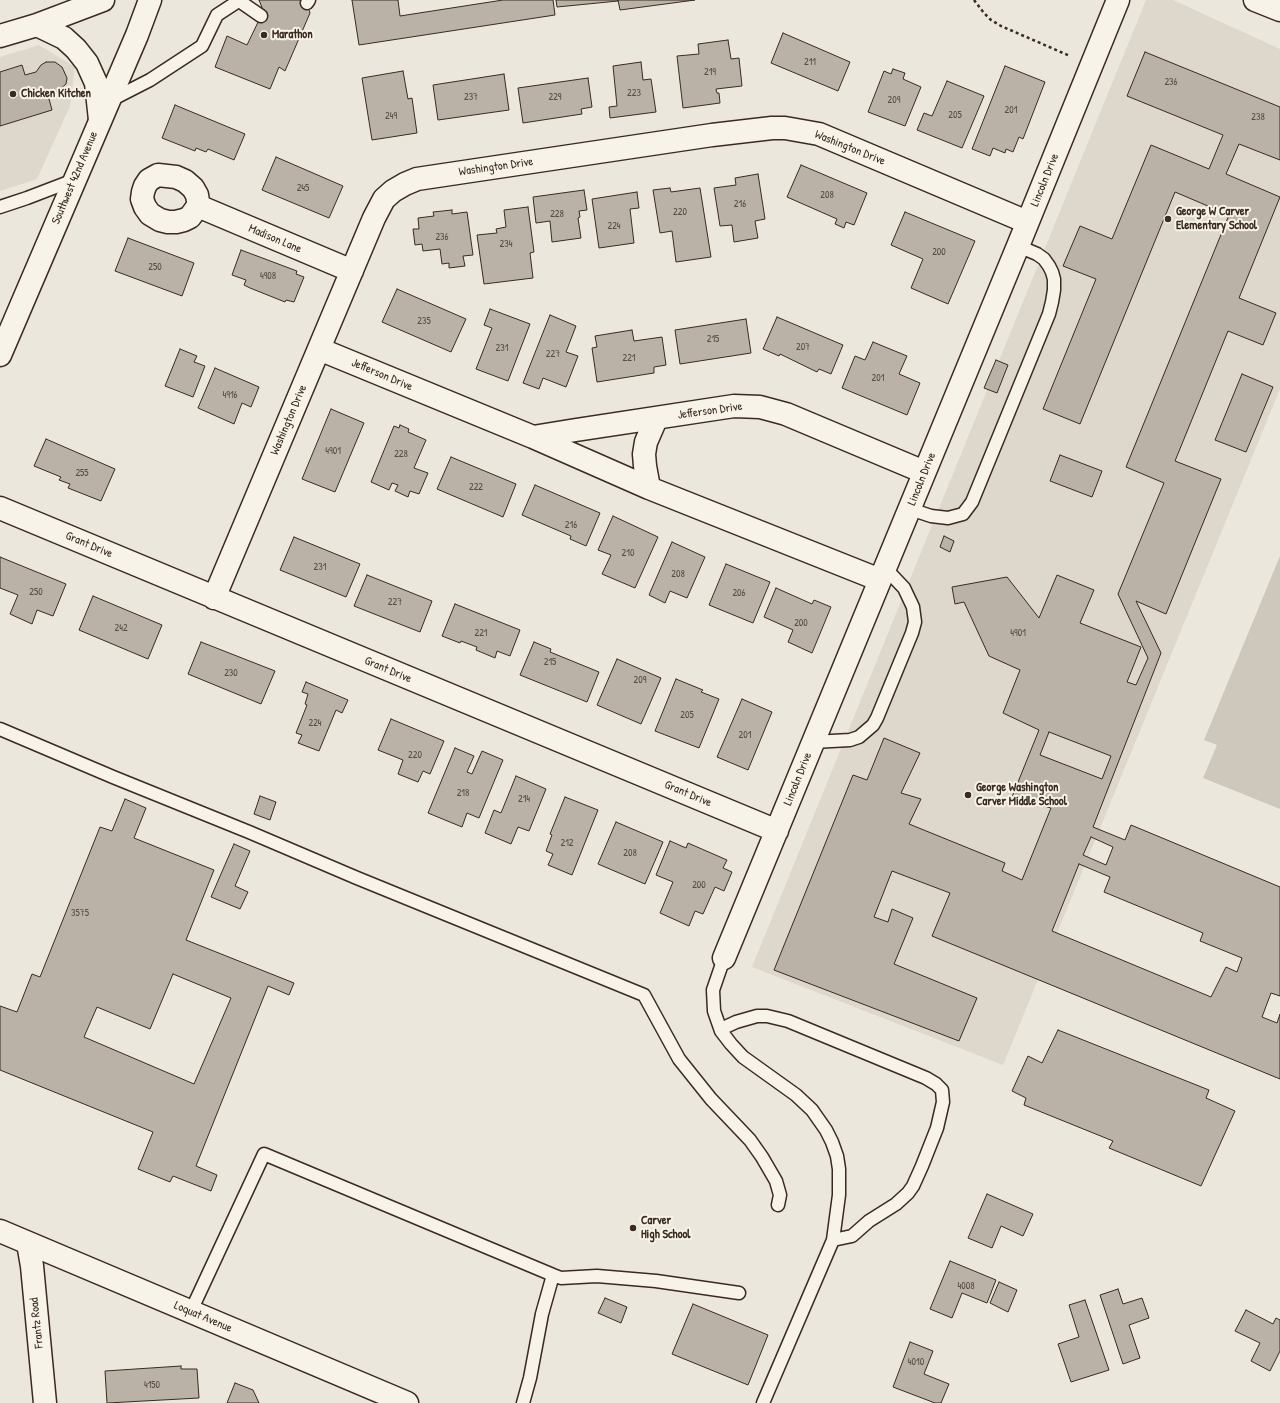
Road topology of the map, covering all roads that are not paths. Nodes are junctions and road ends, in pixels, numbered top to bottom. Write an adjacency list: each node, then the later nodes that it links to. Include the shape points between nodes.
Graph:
1 (103, 0): 8 (main road)
2 (150, 0): 10 (main road, Southwest 42nd Avenue)
3 (239, 0): 6 (lane); 10 (lane, via 217,15 202,46)
4 (1118, 0): 14 (main road, Lincoln Drive)
5 (1255, 0): 7 (main road)
6 (261, 10)
7 (1280, 10)
8 (37, 25): 9 (main road); 10 (main road, via 64,38 87,63)
9 (0, 36)
10 (104, 111): 11 (main road, Southwest 42nd Avenue)
11 (74, 180): 13 (lane); 18 (main road, Southwest 42nd Avenue)
12 (198, 206): 16 (main road, Madison Lane)
13 (0, 207)
14 (1027, 222): 15 (main road, Lincoln Drive); 16 (main road, Washington Drive, via 819,134 799,129 772,128 417,179 393,191 384,199)
15 (1018, 246): 21 (main road, Lincoln Drive); 24 (lane, via 1044,259 1049,266 1054,279 1052,302 972,502 963,514 948,518 930,516)
16 (352, 271): 17 (main road, Washington Drive)
17 (319, 349): 20 (main road, Jefferson Drive); 26 (main road, Washington Drive)
18 (0, 355)
19 (656, 419): 20 (main road, Jefferson Drive); 21 (main road, Jefferson Drive, via 734,406 760,407 786,414); 22 (main road, via 644,454)
20 (533, 437): 22 (main road, Jefferson Drive)
21 (924, 472): 24 (main road, Lincoln Drive)
22 (649, 488): 25 (main road, Jefferson Drive)
23 (0, 508): 26 (main road, Grant Drive)
24 (910, 508): 25 (main road, Lincoln Drive)
25 (883, 574): 28 (main road, Lincoln Drive); 28 (lane, via 904,588 913,607 915,628 873,725 859,737 841,742)
26 (214, 598): 29 (main road, Grant Drive)
27 (0, 729): 32 (lane, via 644,995 679,1059 762,1157 776,1181 780,1195)
28 (813, 742): 29 (main road, Lincoln Drive)
29 (777, 831): 30 (main road, Lincoln Drive)
30 (724, 958): 31 (lane, via 713,990 714,1011)
31 (721, 1029): 34 (lane, via 743,1057 803,1101 816,1114 826,1130 837,1156 840,1182); 34 (lane, via 757,1016 788,1021 926,1078 942,1090 943,1102 937,1128 908,1193 852,1236)
32 (778, 1205)
33 (0, 1231): 35 (main road, Loquat Avenue)
34 (833, 1240): 43 (lane)
35 (28, 1243): 38 (main road, Loquat Avenue); 40 (main road, Frantz Road)
36 (553, 1275): 37 (lane, via 561,1278 597,1276 648,1280); 38 (lane, via 264,1154); 42 (lane)
37 (739, 1293)
38 (191, 1312): 39 (main road, Loquat Avenue)
39 (377, 1397): 41 (main road, Loquat Avenue)
40 (45, 1403)
41 (407, 1403)
42 (523, 1403)
43 (763, 1403)

